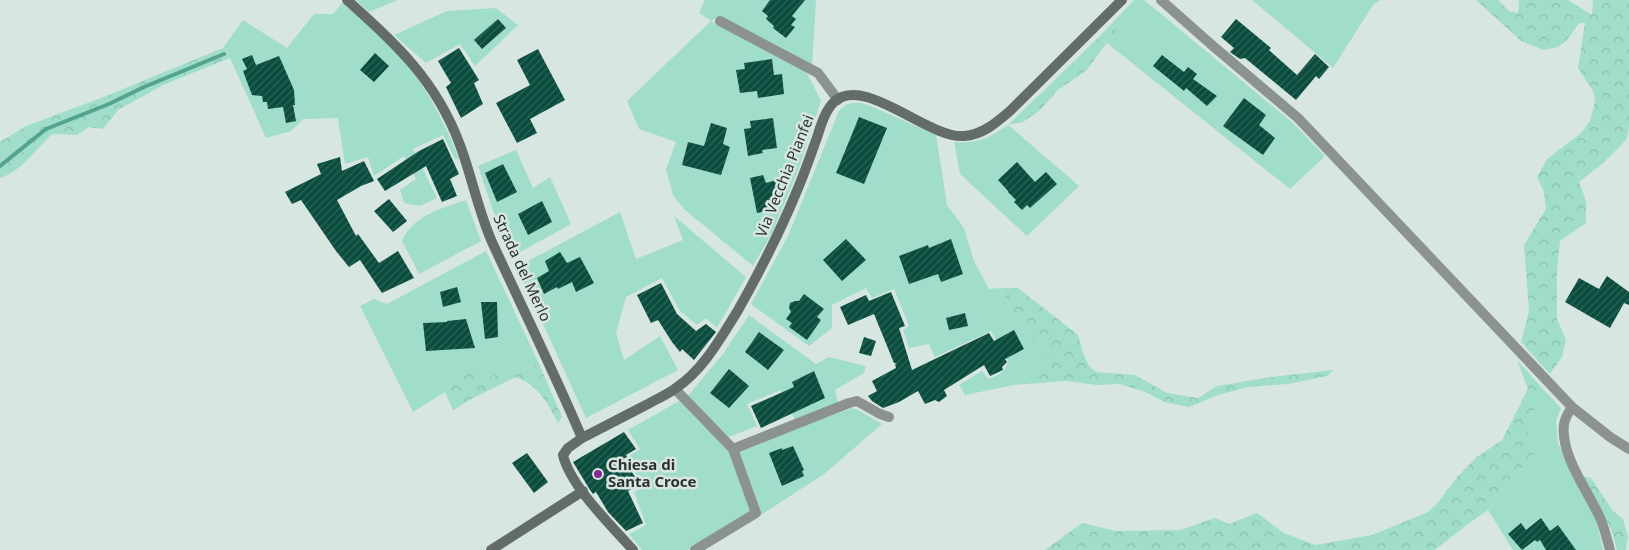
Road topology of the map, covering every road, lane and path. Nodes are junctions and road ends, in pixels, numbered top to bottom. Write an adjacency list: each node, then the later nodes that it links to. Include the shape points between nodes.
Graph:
1 (347, 0): 9 (street, Strada del Merlo, via 392,40 442,105 459,143 482,218)
2 (1122, 0): 5 (street, via 1010,111 979,133 962,137 946,134 866,97 851,95)
3 (1161, 0): 7 (street, via 1298,118)
4 (720, 21): 5 (street, via 818,73)
5 (838, 100): 6 (street, Via Vecchia Pianfei, via 825,116 785,221 745,296 714,348 694,373)
6 (675, 389): 9 (street, Via Vecchia Pianfei); 10 (street)
7 (1572, 407): 11 (street); 16 (street, via 1566,416 1564,438 1573,465 1602,521)
8 (889, 417): 10 (street, via 857,402 849,403)
9 (582, 438): 12 (street, via 563,455)
10 (733, 449): 15 (street, via 756,513)
11 (1629, 449)
12 (582, 491): 13 (street); 14 (street)
13 (491, 550)
14 (633, 550)
15 (695, 550)
16 (1610, 550)

